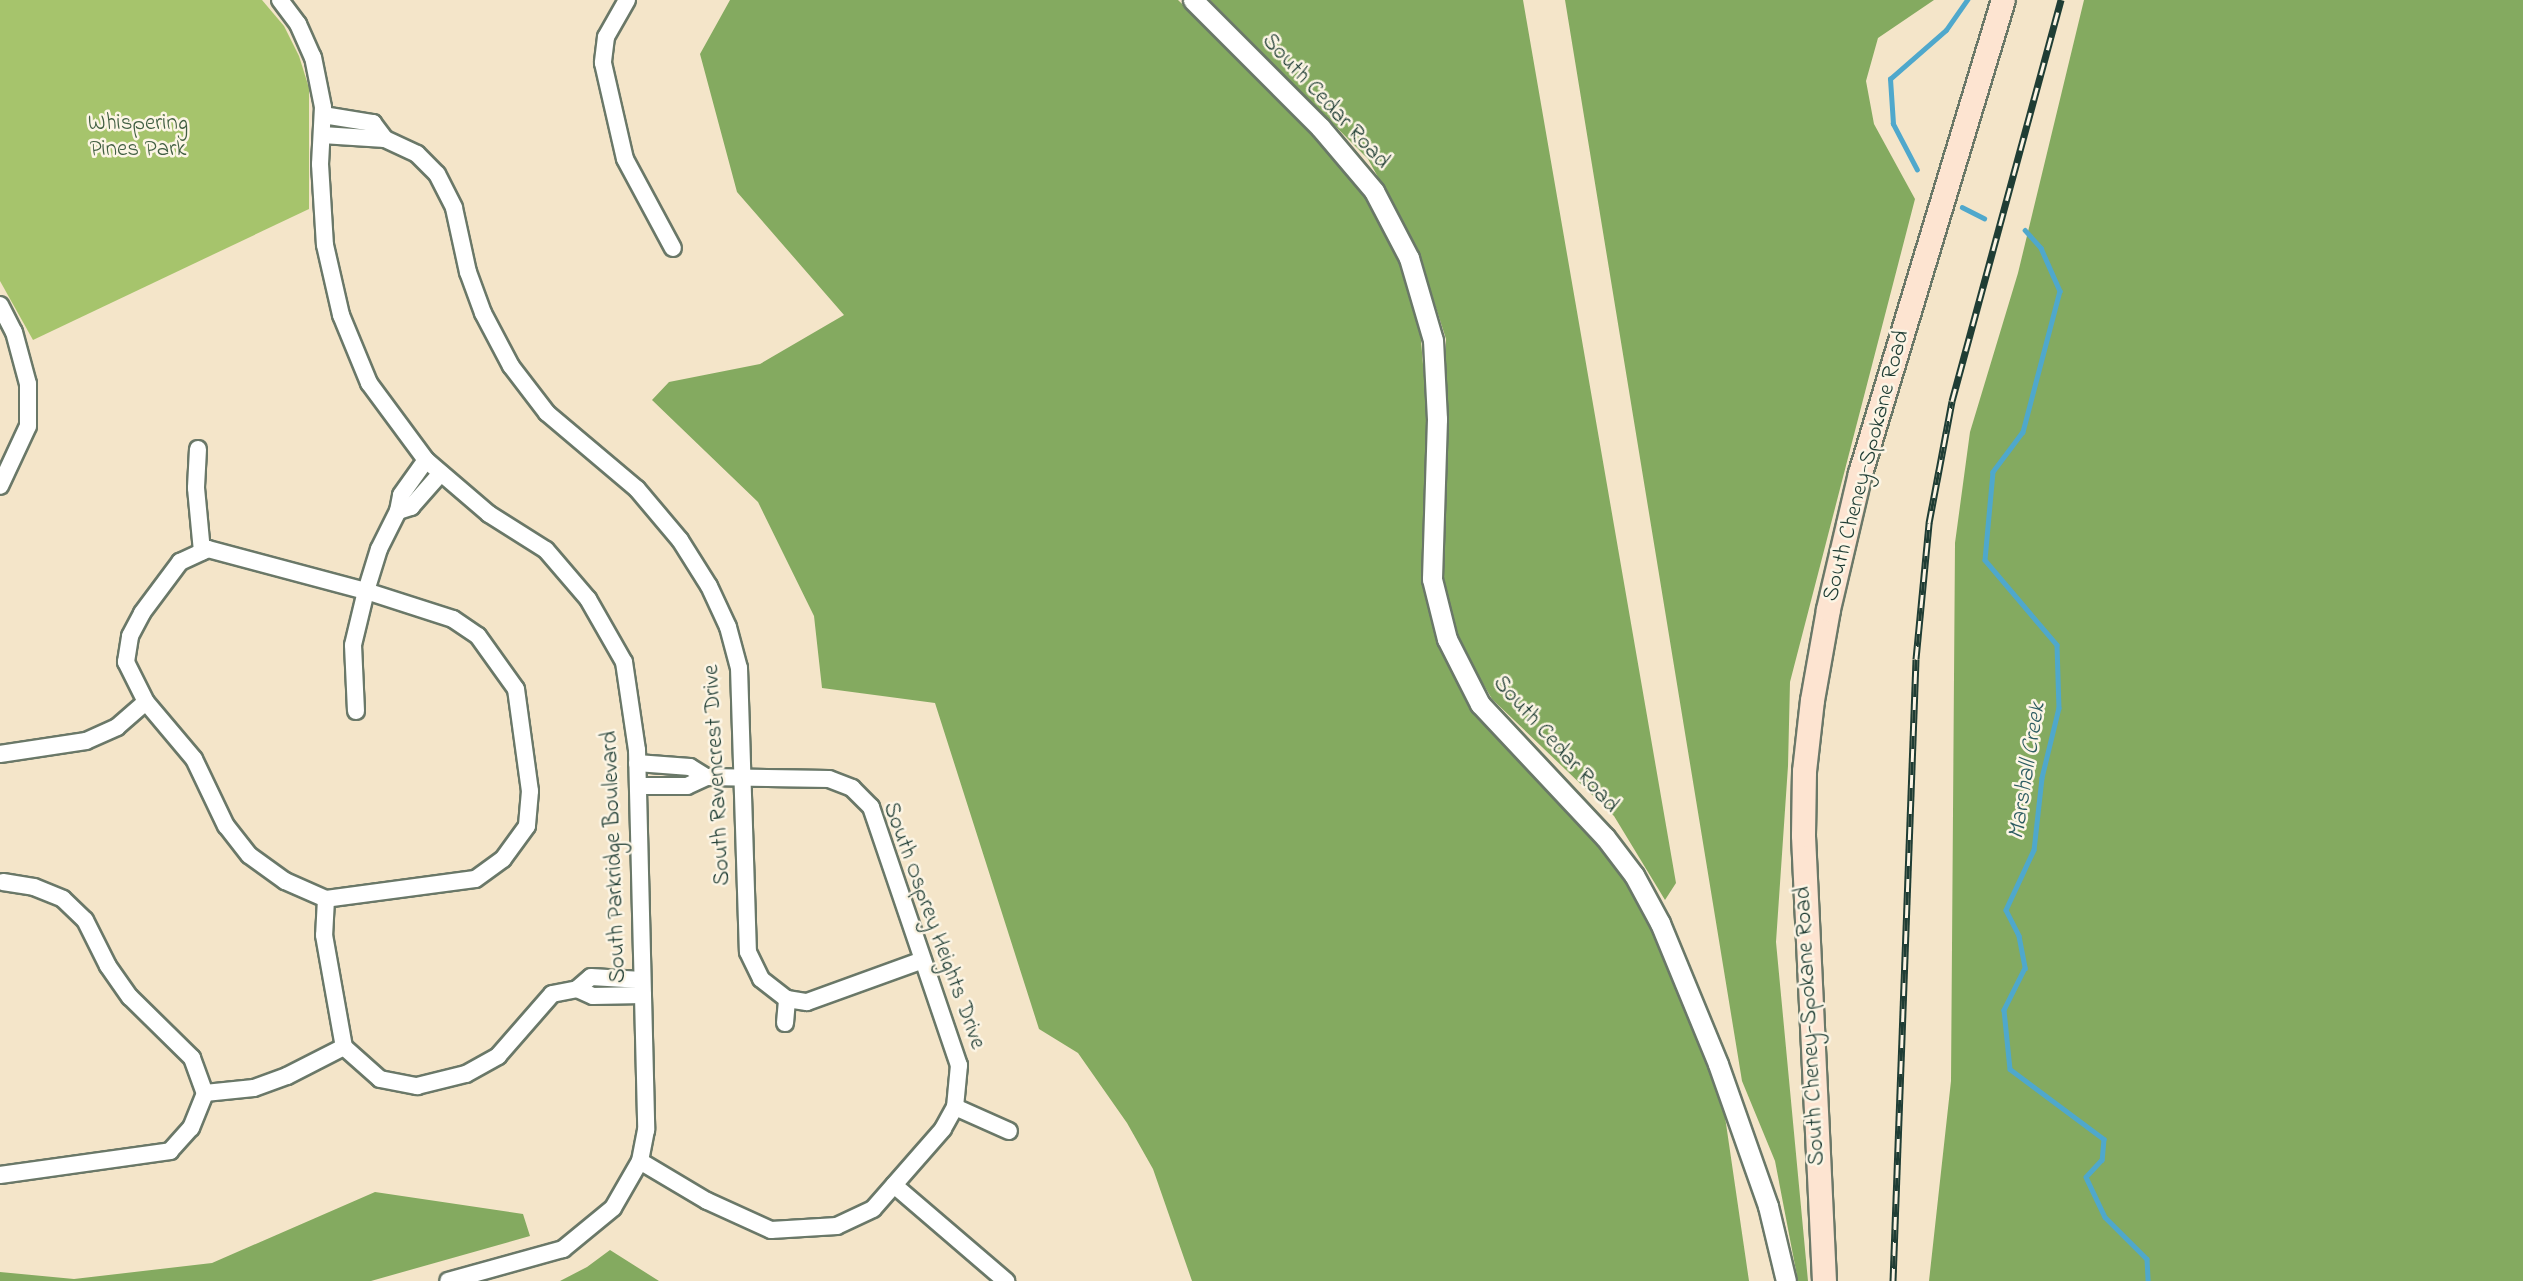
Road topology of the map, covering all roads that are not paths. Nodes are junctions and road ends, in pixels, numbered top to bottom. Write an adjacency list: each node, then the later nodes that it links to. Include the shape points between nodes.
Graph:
1 (280, 0): 5 (street, South Parkridge Boulevard, via 298,24 313,57)
2 (627, 0): 8 (street, via 606,37 603,62 625,159)
3 (1193, 0): 39 (street, South Cedar Road, via 1320,127 1374,191 1409,258 1433,340 1437,419 1432,579 1447,639 1479,704 1605,836 1634,875 1660,923 1718,1064 1768,1206)
4 (2003, 0): 40 (main road, South Cheney-Spokane Road, via 1857,484 1812,700 1803,835)
5 (323, 115): 6 (street, South Parkridge Boulevard); 7 (street, South Ravencrest Drive, via 373,123)
6 (322, 135): 7 (street, South Ravencrest Drive); 11 (street, South Parkridge Boulevard, via 325,245 341,315 369,383)
7 (385, 139): 22 (street, South Ravencrest Drive, via 417,154 437,174 454,208 468,272 483,313 511,366 547,413 637,489 680,540 709,586 728,627 739,668)
8 (673, 247)
9 (0, 305): 13 (street, via 15,332 28,384 28,426)
10 (198, 449): 15 (street, via 196,488)
11 (426, 460): 12 (street, South Parkridge Boulevard); 14 (street, via 401,495)
12 (441, 473): 14 (street, via 411,507); 20 (street, South Parkridge Boulevard, via 489,514 546,550 588,599 624,662)
13 (0, 486)
14 (398, 511): 16 (street, via 379,549)
15 (202, 552): 16 (street); 17 (street, via 180,562 130,636 126,662)
16 (366, 591): 18 (street, via 353,645); 25 (street, via 453,619 478,636 500,662 516,688 530,791 527,826 503,859 475,879)
17 (146, 702): 19 (street, via 117,727 86,741); 25 (street, via 194,759 226,826 249,855 285,881)
18 (356, 711)
19 (0, 754)
20 (637, 763): 21 (street, South Osprey Heights Drive, via 690,768); 23 (street, South Parkridge Boulevard)
21 (706, 777): 22 (street, South Osprey Heights Drive); 23 (street, South Osprey Heights Drive, via 687,786)
22 (742, 778): 26 (street, South Osprey Heights Drive, via 829,779 852,788 871,807); 28 (street, South Ravencrest Drive, via 748,952 761,979)
23 (638, 786): 27 (street, South Parkridge Boulevard)
24 (1, 877): 31 (street, via 63,899 85,920 108,966 131,998 192,1058)
25 (326, 899): 30 (street, via 324,935)
26 (923, 960): 28 (street, via 807,1002); 32 (street, South Osprey Heights Drive, via 960,1065)
27 (643, 987): 30 (street, via 593,996 577,989 552,994 498,1056 466,1074 417,1086 380,1079); 34 (street, South Parkridge Boulevard, via 646,1130)
28 (787, 999): 29 (street)
29 (785, 1023)
30 (344, 1047): 31 (street, via 254,1088)
31 (205, 1093): 35 (street, via 191,1128 170,1151)
32 (955, 1107): 33 (street); 36 (street, via 943,1129)
33 (1009, 1130)
34 (640, 1161): 36 (street, via 707,1201 771,1230 837,1226 873,1209); 37 (street, via 613,1208 563,1248)
35 (0, 1175)
36 (894, 1185): 38 (street)
37 (448, 1281)
38 (1006, 1281)
39 (1786, 1281)
40 (1824, 1281)

